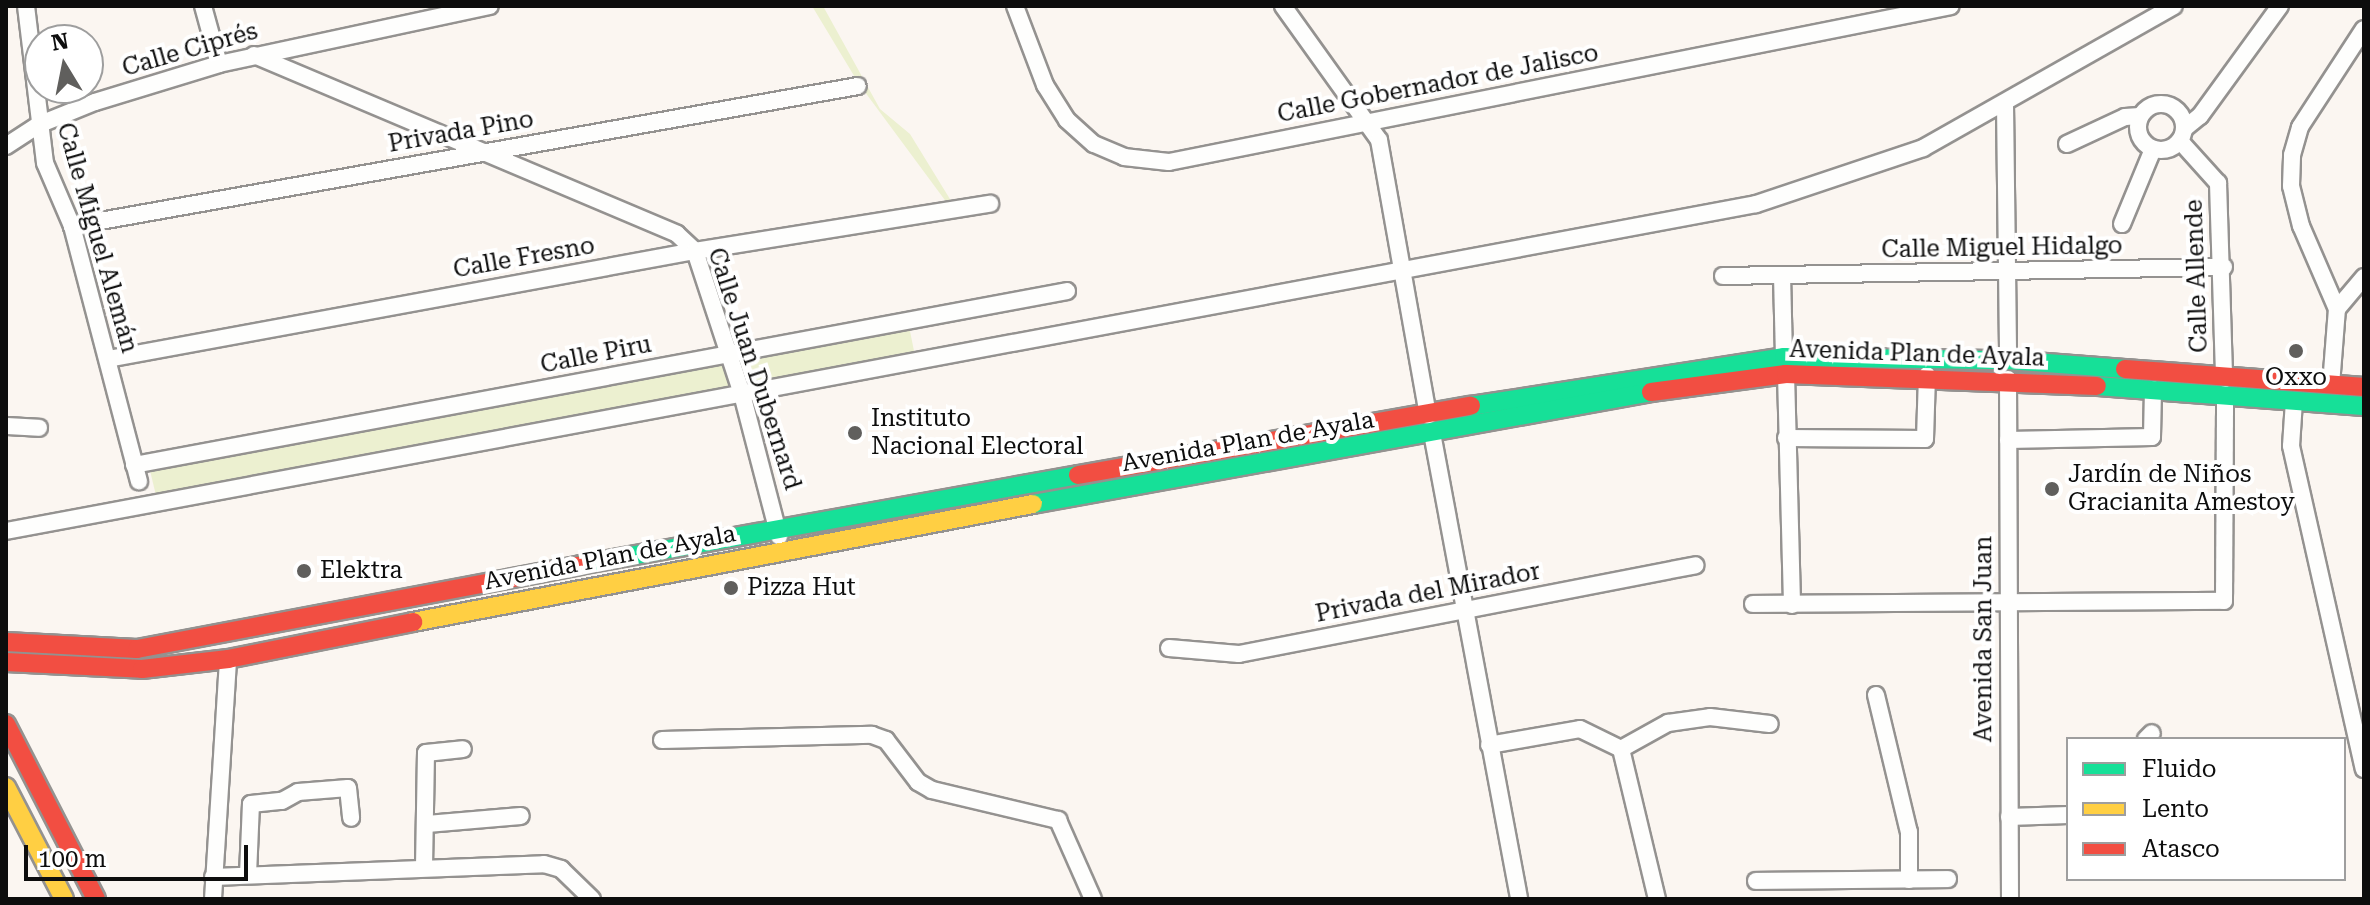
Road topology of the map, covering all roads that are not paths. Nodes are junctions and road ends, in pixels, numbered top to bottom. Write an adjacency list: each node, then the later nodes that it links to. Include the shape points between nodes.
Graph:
1 (26, 6): 16 (street, Calle Miguel Alemán)
2 (203, 6): 11 (street)
3 (490, 6): 10 (street, Calle Ciprés)
4 (1015, 6): 15 (street, Calle Gobernador de Jalisco, via 1045,85 1067,120 1094,144 1124,157 1169,162)
5 (1283, 6): 15 (street)
6 (1951, 6): 15 (street, Calle Gobernador de Jalisco)
7 (2174, 6): 13 (street)
8 (2280, 6): 17 (street)
9 (2364, 29): 33 (street, via 2300,127 2292,155 2291,186 2301,226)
10 (254, 55): 11 (street, Calle Ciprés); 21 (street, Calle Juan Dubernard)
11 (219, 64): 16 (street, Calle Ciprés)
12 (858, 86): 21 (street, Privada Pino)
13 (2005, 104): 27 (street, via 1923,148 1756,204); 28 (street)
14 (2140, 116): 17 (street, via 2154,105 2172,106); 18 (street, via 2125,117); 20 (street, via 2139,136)
15 (1371, 121): 27 (street, via 1379,140)
16 (38, 125): 19 (street, Calle Ciprés); 24 (street, Calle Miguel Alemán, via 45,163)
17 (2182, 135): 20 (street, via 2172,148); 26 (street, Calle Allende, via 2218,183)
18 (2067, 144)
19 (6, 146)
20 (2153, 149): 23 (street)
21 (482, 153): 24 (street, Privada Pino); 25 (street, Calle Juan Dubernard, via 677,234)
22 (990, 204): 25 (street, Calle Fresno)
23 (2122, 224)
24 (72, 226): 35 (street, Calle Miguel Alemán)
25 (695, 251): 34 (street, Calle Juan Dubernard); 35 (street, Calle Fresno)
26 (2224, 267): 28 (street, Calle Miguel Hidalgo); 41 (street, Calle Allende)
27 (1400, 272): 44 (street); 47 (street)
28 (2005, 273): 29 (street, Calle Miguel Hidalgo); 36 (street)
29 (1782, 275): 31 (street, Calle Miguel Hidalgo); 37 (street)
30 (2362, 275): 33 (street)
31 (1723, 276)
32 (1067, 291): 34 (street, Calle Piru)
33 (2337, 309): 40 (street)
34 (730, 355): 44 (street, Calle Juan Dubernard); 52 (street, Calle Piru)
35 (108, 359): 52 (street, Calle Miguel Alemán)
36 (2008, 360): 37 (main road, Avenida Plan de Ayala); 41 (main road, Avenida Plan de Ayala)
37 (1785, 365): 38 (main road, Avenida Plan de Ayala); 47 (main road, Avenida Plan de Ayala, via 1674,388); 50 (street)
38 (1927, 375): 39 (main road, Avenida Plan de Ayala); 50 (street, via 1925,439)
39 (2008, 379): 43 (main road, Avenida Plan de Ayala); 51 (street, Avenida San Juan)
40 (2331, 385): 41 (main road, Avenida Plan de Ayala); 42 (main road, Avenida Plan de Ayala)
41 (2224, 386): 43 (main road, Avenida Plan de Ayala); 45 (main road, Avenida Plan de Ayala); 57 (street, Calle Allende, via 2224,601)
42 (2364, 387)
43 (2153, 389): 51 (street, via 2152,437)
44 (742, 394): 53 (street, Calle Juan Dubernard); 54 (street)
45 (2294, 401): 46 (main road, Avenida Plan de Ayala); 72 (street, via 2291,446)
46 (2364, 406)
47 (1430, 425): 53 (main road, Avenida Plan de Ayala); 55 (main road, Avenida Plan de Ayala); 60 (street)
48 (6, 426): 49 (street)
49 (39, 428)
50 (1786, 438): 59 (street)
51 (2008, 440): 57 (street, Avenida San Juan)
52 (136, 473)
53 (779, 527): 55 (street, Calle Juan Dubernard); 61 (main road, Avenida Plan de Ayala, via 137,649)
54 (6, 531)
55 (780, 550): 63 (main road, Avenida Plan de Ayala)
56 (1695, 565): 60 (street, Privada del Mirador)
57 (2006, 601): 59 (street); 76 (street, Avenida San Juan)
58 (1753, 604): 59 (street)
59 (1792, 605)
60 (1465, 611): 62 (street, Privada del Mirador, via 1239,654); 69 (street)
61 (6, 642)
62 (1169, 648)
63 (228, 659): 64 (main road, Avenida Plan de Ayala, via 142,669); 82 (street)
64 (6, 662)
65 (1876, 695): 84 (street, via 1909,832)
66 (6, 724): 80 (main road)
67 (1770, 724): 71 (street, via 1710,717 1668,723)
68 (662, 740): 92 (street, via 872,735 886,740 918,782 932,790 1058,820)
69 (1489, 745): 71 (street, via 1580,729); 93 (street)
70 (463, 749): 78 (street, via 426,753)
71 (1621, 749): 94 (street)
72 (2364, 769)
73 (6, 787): 87 (main road)
74 (2066, 815): 76 (street)
75 (521, 816): 78 (street)
76 (2009, 817): 97 (street, Avenida San Juan)
77 (351, 818): 81 (street, via 348,788 298,792 282,801 251,804)
78 (427, 824): 79 (street)
79 (424, 867): 81 (street); 91 (street, via 544,864 561,869)
80 (80, 868): 87 (main road); 89 (main road)
81 (248, 875): 82 (street)
82 (213, 877): 90 (street)
83 (1948, 879): 84 (street)
84 (1902, 880): 86 (street); 96 (street)
85 (1756, 881): 86 (street)
86 (1811, 881): 95 (street)
87 (55, 882): 88 (main road)
88 (64, 899)
89 (96, 899)
90 (213, 899)
91 (592, 899)
92 (1093, 899)
93 (1519, 899)
94 (1657, 899)
95 (1811, 899)
96 (1895, 899)
97 (2010, 899)

